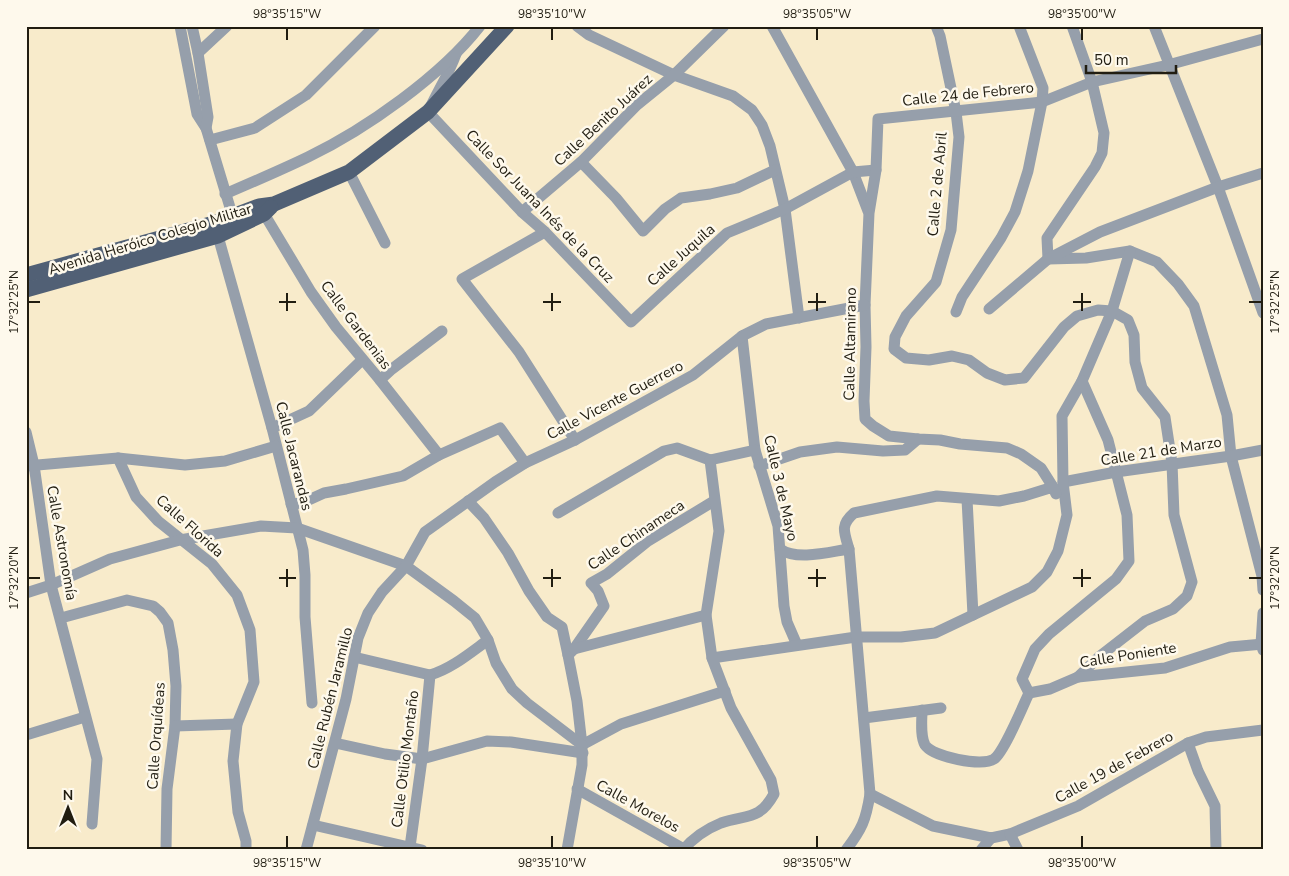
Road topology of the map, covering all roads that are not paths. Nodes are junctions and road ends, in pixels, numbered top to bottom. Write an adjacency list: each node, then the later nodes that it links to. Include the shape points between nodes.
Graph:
1 (180, 26): 24 (street, via 197,114)
2 (192, 26): 15 (street)
3 (227, 26): 15 (street)
4 (376, 26): 25 (street, via 306,95 255,128)
5 (480, 26): 16 (street)
6 (507, 26): 21 (main road, Avenida Heróico Colegio Militar)
7 (577, 26): 18 (street, via 589,35)
8 (724, 26): 18 (street, Calle Benito Juárez)
9 (772, 26): 30 (street)
10 (936, 26): 22 (street, Calle 2 de Abril)
11 (1019, 26): 20 (street, via 1043,88)
12 (1072, 26): 19 (street)
13 (1154, 26): 17 (street)
14 (1263, 39): 17 (street, Calle 24 de Febrero)
15 (198, 53): 24 (street, via 208,117)
16 (456, 54): 21 (street); 33 (street, via 361,127 310,156)
17 (1168, 65): 19 (street, Calle 24 de Febrero); 32 (street)
18 (674, 75): 26 (street, Calle Benito Juárez, via 637,104); 27 (street, via 733,96 752,110 762,125)
19 (1092, 82): 20 (street, Calle 24 de Febrero); 43 (street, via 1104,133 1102,153 1047,238)
20 (1042, 102): 22 (street, Calle 24 de Febrero); 49 (street, via 1028,171 1015,212)
21 (428, 112): 29 (main road, Avenida Heróico Colegio Militar); 36 (street, Calle Sor Juana Inés de la Cruz)
22 (956, 112): 23 (street, Calle 24 de Febrero); 48 (street, Calle 2 de Abril, via 959,137 951,230 936,282 906,316 895,337 894,350 906,358 929,360 952,356 969,360 1004,380 1024,378 1064,327 1077,316 1098,310)
23 (878, 119): 28 (street, Calle Altamirano)
24 (206, 128): 25 (street)
25 (210, 140): 33 (street)
26 (581, 162): 27 (street, via 643,231 681,198 737,188); 36 (street, Calle Benito Juárez)
27 (775, 170): 35 (street)
28 (876, 170): 30 (street); 37 (street, Calle Altamirano)
29 (349, 172): 34 (main road, Avenida Heróico Colegio Militar); 41 (street)
30 (853, 172): 35 (street); 37 (street)
31 (1263, 173): 32 (street)
32 (1218, 188): 43 (street, via 1100,232); 50 (street)
33 (225, 194): 38 (street)
34 (266, 208): 38 (main road, Avenida Heróico Colegio Militar); 55 (street, Calle Gardenias, via 311,292)
35 (785, 209): 51 (street); 52 (street, Calle Juquila, via 727,233)
36 (522, 212): 40 (street, Calle Sor Juana Inés de la Cruz)
37 (868, 212): 46 (street, Calle Altamirano)
38 (234, 222): 39 (main road, Avenida Heróico Colegio Militar)
39 (216, 229): 44 (main road, Avenida Heróico Colegio Militar); 45 (main road, Avenida Heróico Colegio Militar); 58 (street, Calle Jacarandas)
40 (544, 232): 52 (street, Calle Sor Juana Inés de la Cruz); 61 (street, via 462,279 519,352)
41 (385, 243)
42 (1130, 251): 43 (street, via 1086,258); 48 (street); 66 (street, via 1157,262 1194,306 1227,415)
43 (1048, 259): 47 (street)
44 (26, 275)
45 (26, 290)
46 (864, 304): 51 (street, Calle Vicente Guerrero); 60 (street, Calle Altamirano, via 865,419 889,436)
47 (990, 309)
48 (1112, 311): 57 (street); 70 (street, via 1128,320 1134,335 1135,362 1142,388 1165,417)
49 (956, 312)
50 (1263, 313)
51 (799, 318): 54 (street, Calle Vicente Guerrero, via 766,324)
52 (630, 322)
53 (442, 331): 56 (street)
54 (742, 336): 61 (street, Calle Vicente Guerrero, via 693,375); 63 (street, Calle 3 de Mayo)
55 (362, 360): 56 (street, Calle Gardenias); 58 (street, via 309,410)
56 (380, 380): 65 (street, Calle Gardenias)
57 (1082, 381): 73 (street, via 1108,440); 74 (street, via 1062,416)
58 (272, 428): 62 (street, Calle Jacarandas)
59 (26, 432): 71 (street, Calle Astronomía)
60 (918, 439): 72 (street, via 905,450 837,448 800,452); 74 (street, Calle Altamirano, via 1007,448 1041,468)
61 (575, 440): 69 (street, Calle Vicente Guerrero)
62 (276, 446): 67 (street, via 224,461 185,465); 78 (street, Calle Jacarandas)
63 (755, 450): 68 (street); 72 (street, Calle 3 de Mayo)
64 (1263, 450): 66 (street, Calle 21 de Marzo)
65 (438, 455): 69 (street, via 500,428); 78 (street, via 403,476 324,493)
66 (1231, 456): 70 (street, Calle 21 de Marzo); 86 (street)
67 (118, 458): 71 (street); 81 (street, Calle Florida, via 136,497)
68 (710, 460): 77 (street); 79 (street, via 677,448 664,451)
69 (526, 463): 76 (street, Calle Vicente Guerrero)
70 (1172, 463): 73 (street, Calle 21 de Marzo); 100 (street, via 1174,515 1192,582 1187,596 1172,609 1144,621)
71 (30, 465): 85 (street, Calle Astronomía)
72 (759, 466): 82 (street, Calle 3 de Mayo, via 778,526)
73 (1116, 472): 74 (street, Calle 21 de Marzo); 102 (street, via 1127,516 1129,561 1116,579 1035,649 1022,679)
74 (1058, 485): 75 (street, Calle 21 de Marzo, via 999,501); 90 (street, via 1066,515 1058,551 1047,572 1032,587)
75 (967, 499): 83 (street, Calle 21 de Marzo, via 937,496 854,513 846,520 844,530); 90 (street)
76 (468, 501): 84 (street, Calle Vicente Guerrero, via 425,532); 96 (street, via 508,553 547,617 562,627)
77 (714, 501): 89 (street, via 719,531); 96 (street, Calle Chinameca, via 648,541 591,583 604,606)
78 (291, 504): 80 (street, Calle Jacarandas)
79 (558, 514)
80 (297, 528): 81 (street, via 261,526); 84 (street); 103 (street, Calle Jacarandas, via 303,550)
81 (180, 540): 85 (street, via 110,559); 108 (street, Calle Florida, via 212,564 237,595 250,630 254,682)
82 (780, 549): 83 (street, via 786,553 814,555); 94 (street, Calle 3 de Mayo, via 784,606)
83 (849, 549): 92 (street)
84 (406, 566): 93 (street, via 474,618); 97 (street, Calle Rubén Jaramillo, via 368,613)
85 (51, 585): 87 (street); 91 (street, Calle Astronomía)
86 (1263, 590)
87 (26, 593)
88 (1263, 613): 95 (street)
89 (706, 615): 96 (street); 98 (street)
90 (973, 615): 92 (street, via 935,633)
91 (61, 618): 106 (street, Calle Astronomía); 109 (street, Calle Orquídeas, via 126,600 153,606 160,612 168,623 173,650)
92 (856, 637): 94 (street); 107 (street)
93 (488, 640): 99 (street, via 461,660); 114 (street, via 496,663 512,689)
94 (797, 645): 98 (street)
95 (1262, 646): 100 (street, Calle Poniente, via 1230,648 1165,668)
96 (571, 652): 114 (street)
97 (354, 657): 99 (street); 112 (street, Calle Rubén Jaramillo)
98 (712, 658): 101 (street)
99 (430, 675): 115 (street, Calle Otilio Montaño)
100 (1078, 678): 102 (street, Calle Poniente)
101 (725, 691): 114 (street, via 621,724); 123 (street, via 774,794 757,814 713,827 696,836)
102 (1029, 693): 105 (street, via 1006,742 995,758 981,763 960,760 927,748)
103 (312, 702)
104 (941, 708): 105 (street)
105 (922, 710): 107 (street)
106 (85, 717): 111 (street); 118 (street, Calle Astronomía, via 97,759)
107 (864, 718): 117 (street)
108 (237, 724): 109 (street); 125 (street, Calle Florida, via 233,761)
109 (175, 726): 124 (street, Calle Orquídeas, via 167,789)
110 (1263, 730): 113 (street, Calle 19 de Febrero, via 1206,737)
111 (26, 735)
112 (335, 743): 115 (street); 119 (street, Calle Rubén Jaramillo)
113 (1188, 743): 120 (street, Calle 19 de Febrero, via 1078,806); 131 (street, via 1215,806)
114 (583, 749): 115 (street, via 487,741); 116 (street)
115 (422, 759): 122 (street, Calle Otilio Montaño)
116 (577, 789): 123 (street, Calle Morelos); 127 (street)
117 (870, 794): 121 (street, Calle 19 de Febrero, via 933,826); 128 (street, via 860,832)
118 (92, 824)
119 (313, 825): 122 (street); 126 (street, Calle Rubén Jaramillo)
120 (1010, 834): 121 (street, Calle 19 de Febrero); 130 (street)
121 (991, 838): 129 (street)
122 (416, 848)
123 (683, 849)
124 (166, 850)
125 (246, 850)
126 (306, 850)
127 (567, 850)
128 (846, 850)
129 (981, 850)
130 (1018, 850)
131 (1216, 850)

